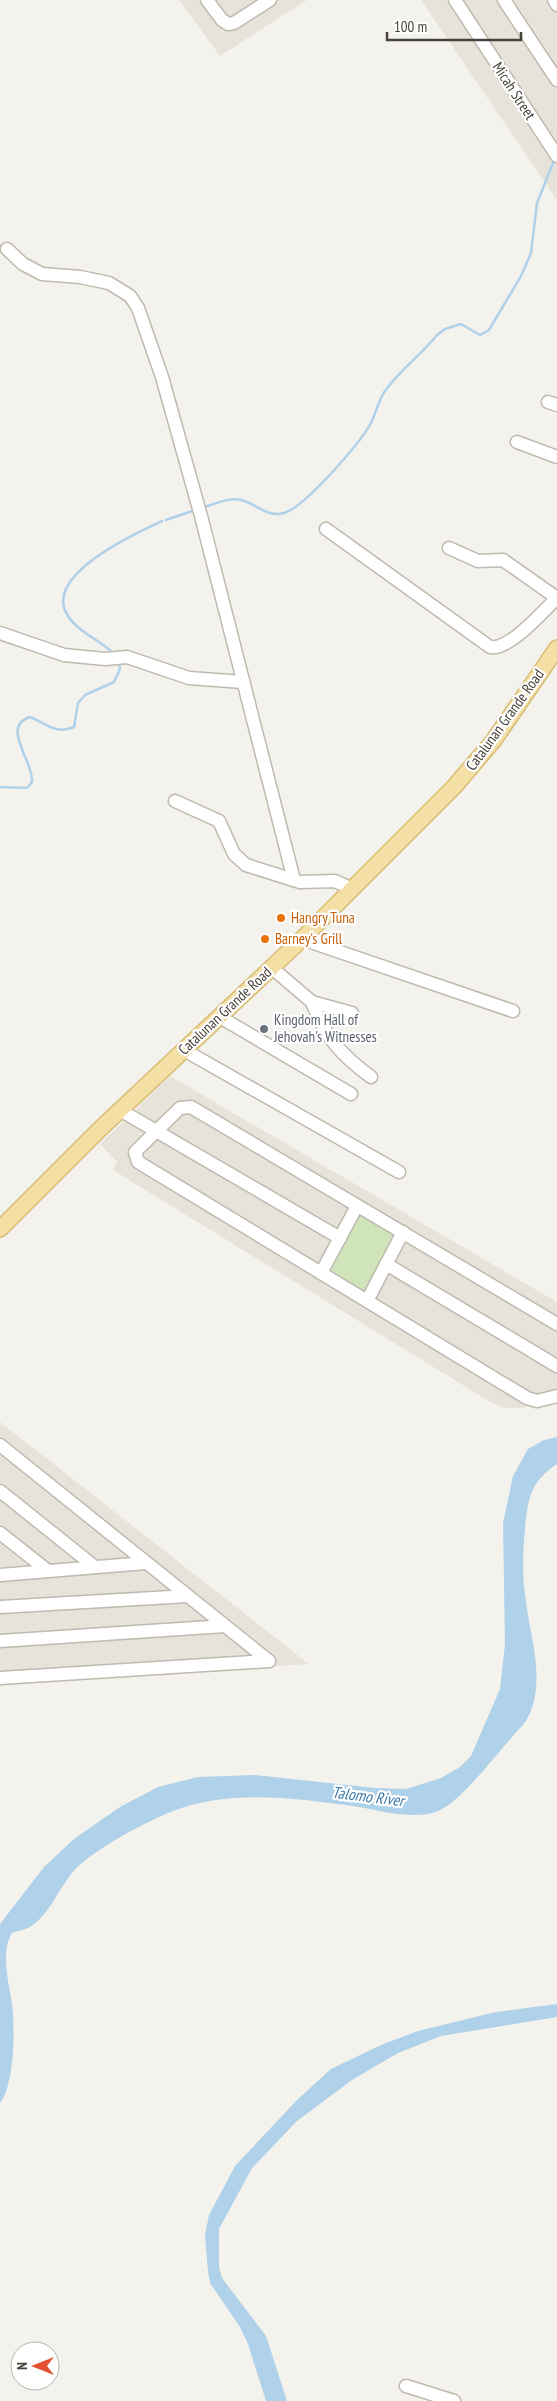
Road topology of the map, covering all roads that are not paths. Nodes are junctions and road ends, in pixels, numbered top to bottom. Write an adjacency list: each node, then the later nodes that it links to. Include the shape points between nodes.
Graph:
1 (207, 0): 2 (street, via 228,24)
2 (270, 0)
3 (455, 0): 8 (street, Micah Street)
4 (504, 0): 7 (street)
5 (554, 0): 6 (street)
6 (557, 6)
7 (557, 80)
8 (557, 156)
9 (7, 249): 16 (street, via 23,264 42,274 110,283 130,296 138,308 178,431)
10 (517, 442): 11 (street)
11 (557, 457)
12 (326, 528): 13 (street, via 490,647 510,642 557,598 503,560 478,561)
13 (449, 548)
14 (0, 634): 16 (street, via 64,655 105,659 127,657 189,678)
15 (557, 648): 19 (main road, Catalunan Grande Road, via 477,761)
16 (242, 682): 18 (street)
17 (175, 801): 18 (street, via 219,821 240,861)
18 (294, 880): 19 (street, via 307,883 336,881)
19 (352, 889): 20 (main road, Catalunan Grande Road)
20 (302, 939): 21 (main road, Catalunan Grande Road); 23 (street)
21 (272, 968): 22 (street); 25 (main road, Catalunan Grande Road)
22 (312, 1002): 24 (street); 27 (street, via 333,1043)
23 (513, 1011)
24 (352, 1013)
25 (220, 1017): 26 (main road, Catalunan Grande Road); 28 (street)
26 (184, 1050): 29 (main road, Catalunan Grande Road); 31 (street)
27 (371, 1077)
28 (351, 1094)
29 (120, 1110): 30 (street); 33 (main road, Catalunan Grande Road)
30 (156, 1131): 32 (street, via 180,1108 191,1107); 35 (street); 37 (street, via 137,1149 138,1162)
31 (399, 1172)
32 (358, 1206): 34 (street); 35 (street)
33 (0, 1229)
34 (403, 1232): 36 (street); 39 (street)
35 (340, 1238): 37 (street)
36 (386, 1264): 38 (street); 40 (street)
37 (321, 1273): 38 (street)
38 (367, 1301): 41 (street, via 526,1398 537,1401)
39 (557, 1324)
40 (557, 1366)
41 (557, 1396)
42 (0, 1445): 45 (street)
43 (0, 1491): 46 (street)
44 (0, 1533): 47 (street)
45 (146, 1562): 46 (street); 49 (street)
46 (95, 1567): 47 (street)
47 (48, 1571): 48 (street)
48 (0, 1575)
49 (188, 1596): 50 (street); 51 (street)
50 (0, 1607)
51 (225, 1626): 52 (street); 53 (street, via 269,1661)
52 (0, 1641)
53 (0, 1678)
54 (406, 2386): 55 (street)
55 (454, 2401)

